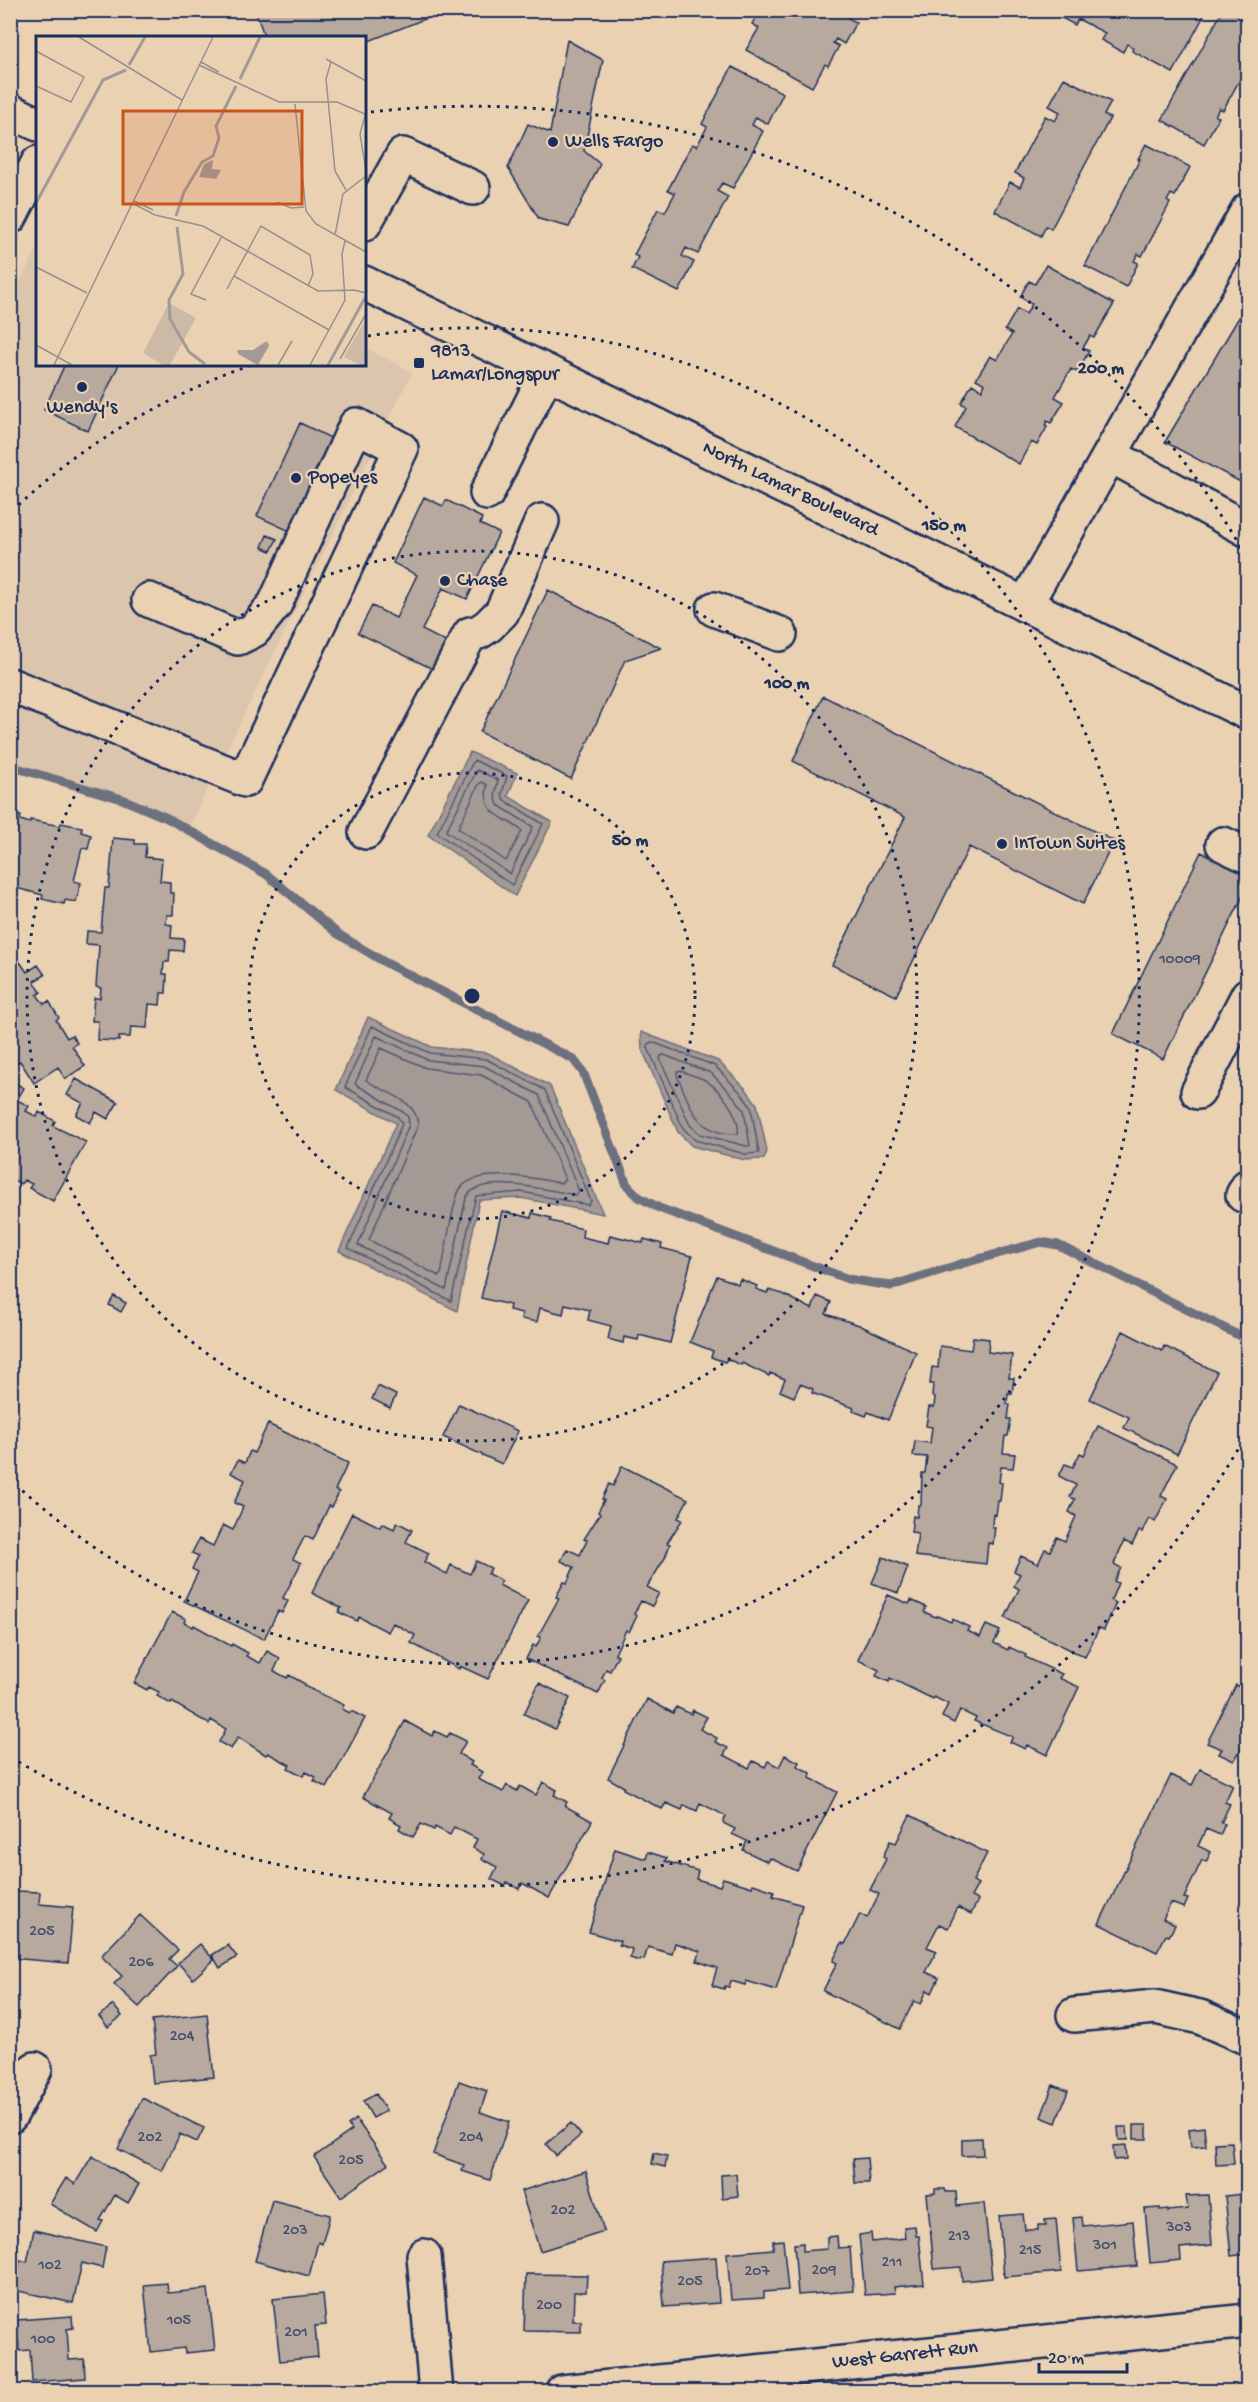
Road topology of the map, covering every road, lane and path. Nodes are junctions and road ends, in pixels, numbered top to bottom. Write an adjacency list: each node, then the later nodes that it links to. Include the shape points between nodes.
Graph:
1 (36, 167): 4 (main road)
2 (473, 188): 5 (main road, via 403,155)
3 (1248, 210): 8 (main road)
4 (10, 217)
5 (366, 220)
6 (366, 285): 7 (main road, North Lamar Boulevard)
7 (548, 372): 9 (main road); 13 (main road, North Lamar Boulevard)
8 (1110, 455): 11 (main road); 13 (main road)
9 (487, 493)
10 (542, 520): 18 (main road, via 502,612 488,626 470,634)
11 (1248, 530)
12 (149, 600): 16 (main road, via 238,638 254,630 274,604 356,425 401,450 245,780)
13 (1025, 605): 17 (main road, North Lamar Boulevard)
14 (714, 609): 15 (main road)
15 (780, 634)
16 (10, 685)
17 (1248, 713)
18 (366, 832)
19 (1248, 995): 20 (main road)
20 (1198, 1092)
21 (1074, 2015): 22 (main road, via 1155,2007 1200,2017)
22 (1248, 2038)
23 (35, 2069): 24 (main road)
24 (10, 2116)
25 (424, 2256): 27 (main road)
26 (1248, 2321): 28 (main road, West Garrett Run)
27 (436, 2391)
28 (562, 2391)

